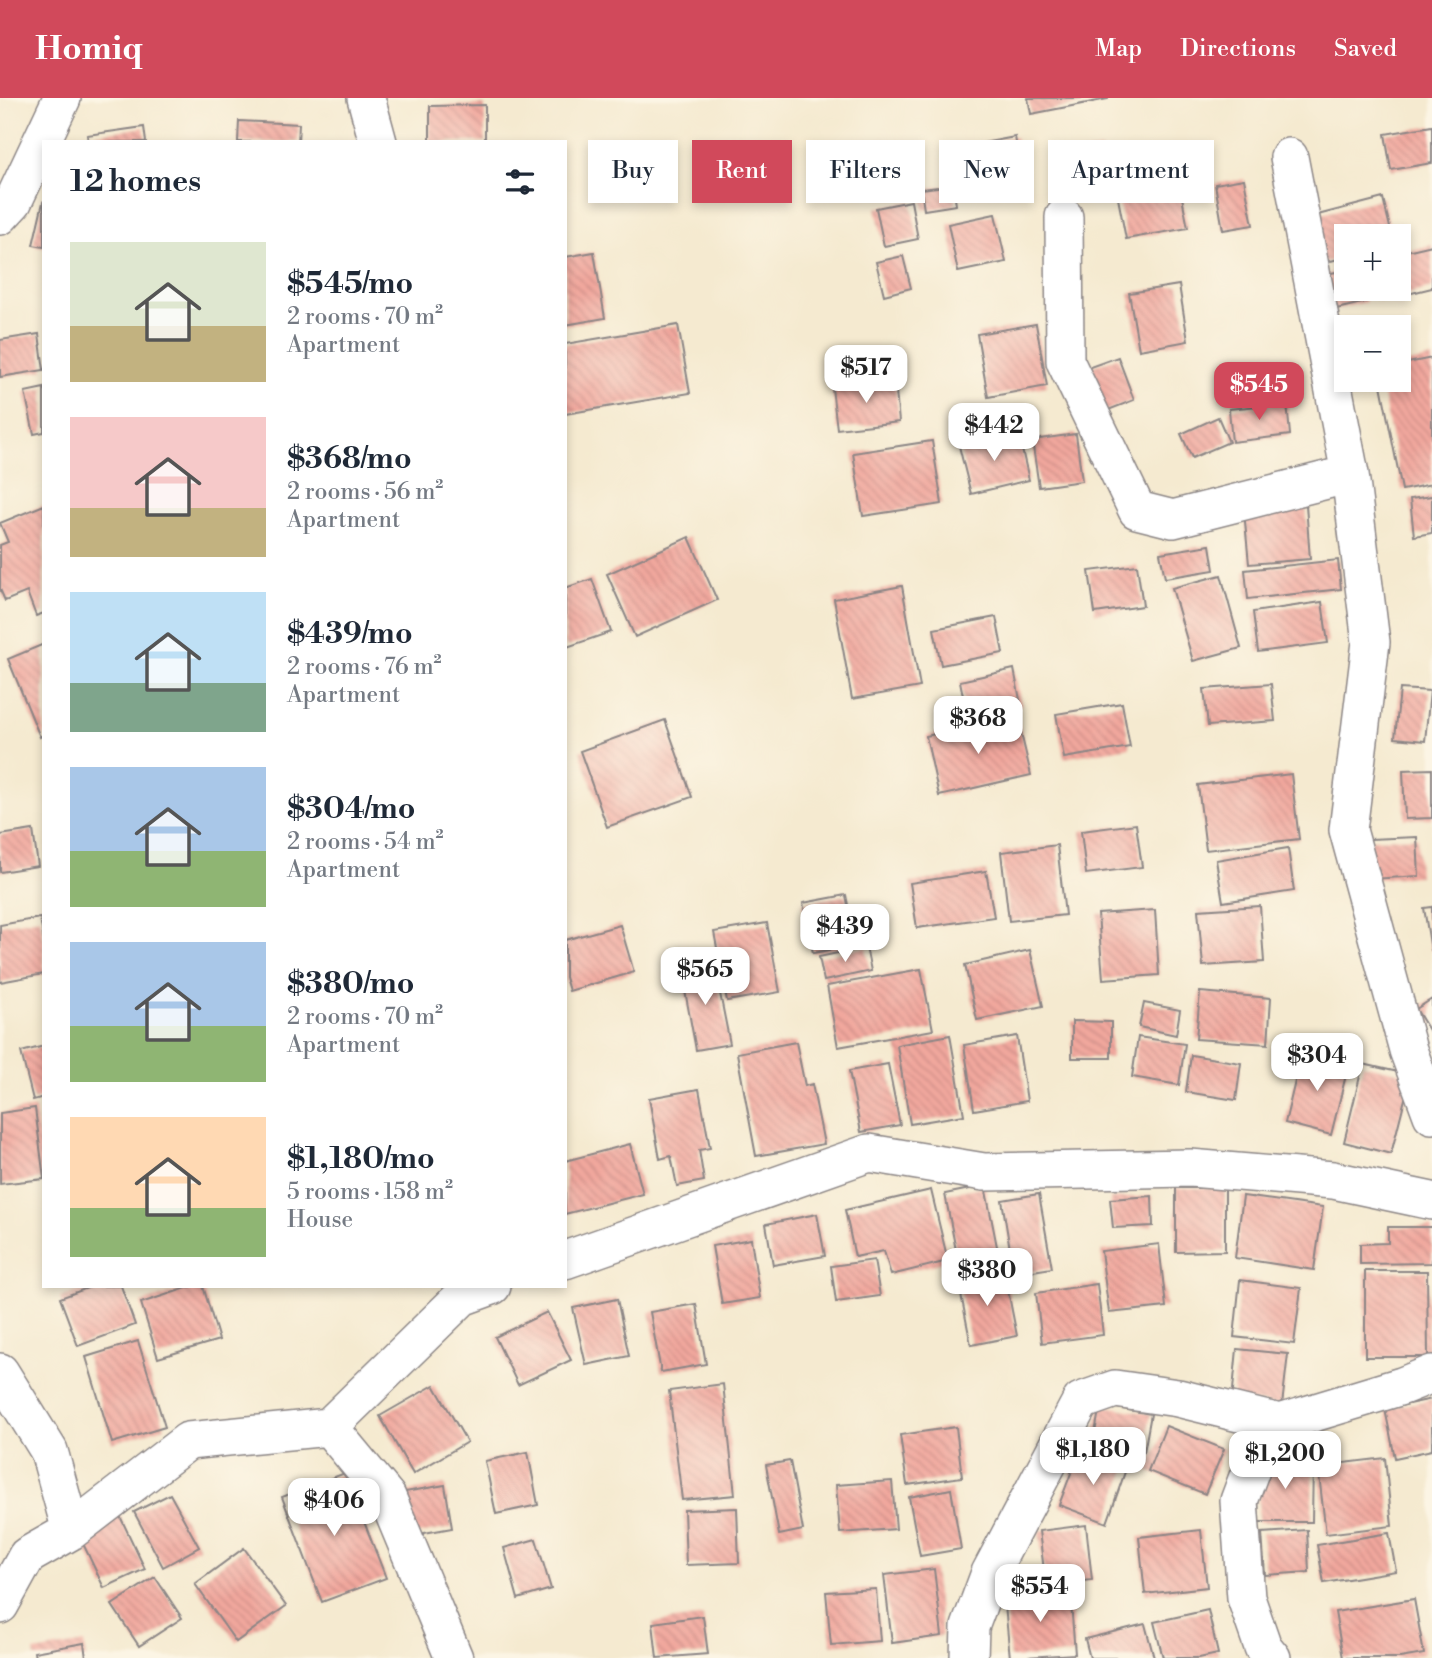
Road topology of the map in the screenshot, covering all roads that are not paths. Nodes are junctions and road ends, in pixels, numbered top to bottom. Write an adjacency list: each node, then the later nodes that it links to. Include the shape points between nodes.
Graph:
1 (62, 98): 3 (street)
2 (366, 98): 5 (street)
3 (42, 140)
4 (42, 140): 7 (street, via 13,202)
5 (377, 140)
6 (1289, 157): 9 (street)
7 (0, 216)
8 (1064, 217): 9 (street, via 1065,361 1137,510 1173,519)
9 (1350, 474): 10 (street, via 1371,642 1348,830 1408,1050)
10 (1432, 1115)
11 (1432, 1201): 12 (street, via 1333,1180 1216,1170 984,1172 869,1153)
12 (567, 1259)
13 (471, 1290): 17 (street)
14 (0, 1372): 18 (street, via 49,1451)
15 (1432, 1374): 16 (street)
16 (1280, 1423): 21 (street, via 1178,1398 1115,1389 1081,1401 990,1573 970,1627); 22 (street, via 1255,1458 1240,1502 1246,1598 1263,1647)
17 (329, 1427): 18 (street, via 188,1441); 20 (street, via 387,1497)
18 (71, 1531): 19 (street, via 27,1556)
19 (0, 1605)
20 (454, 1658)
21 (970, 1658)
22 (1272, 1658)

